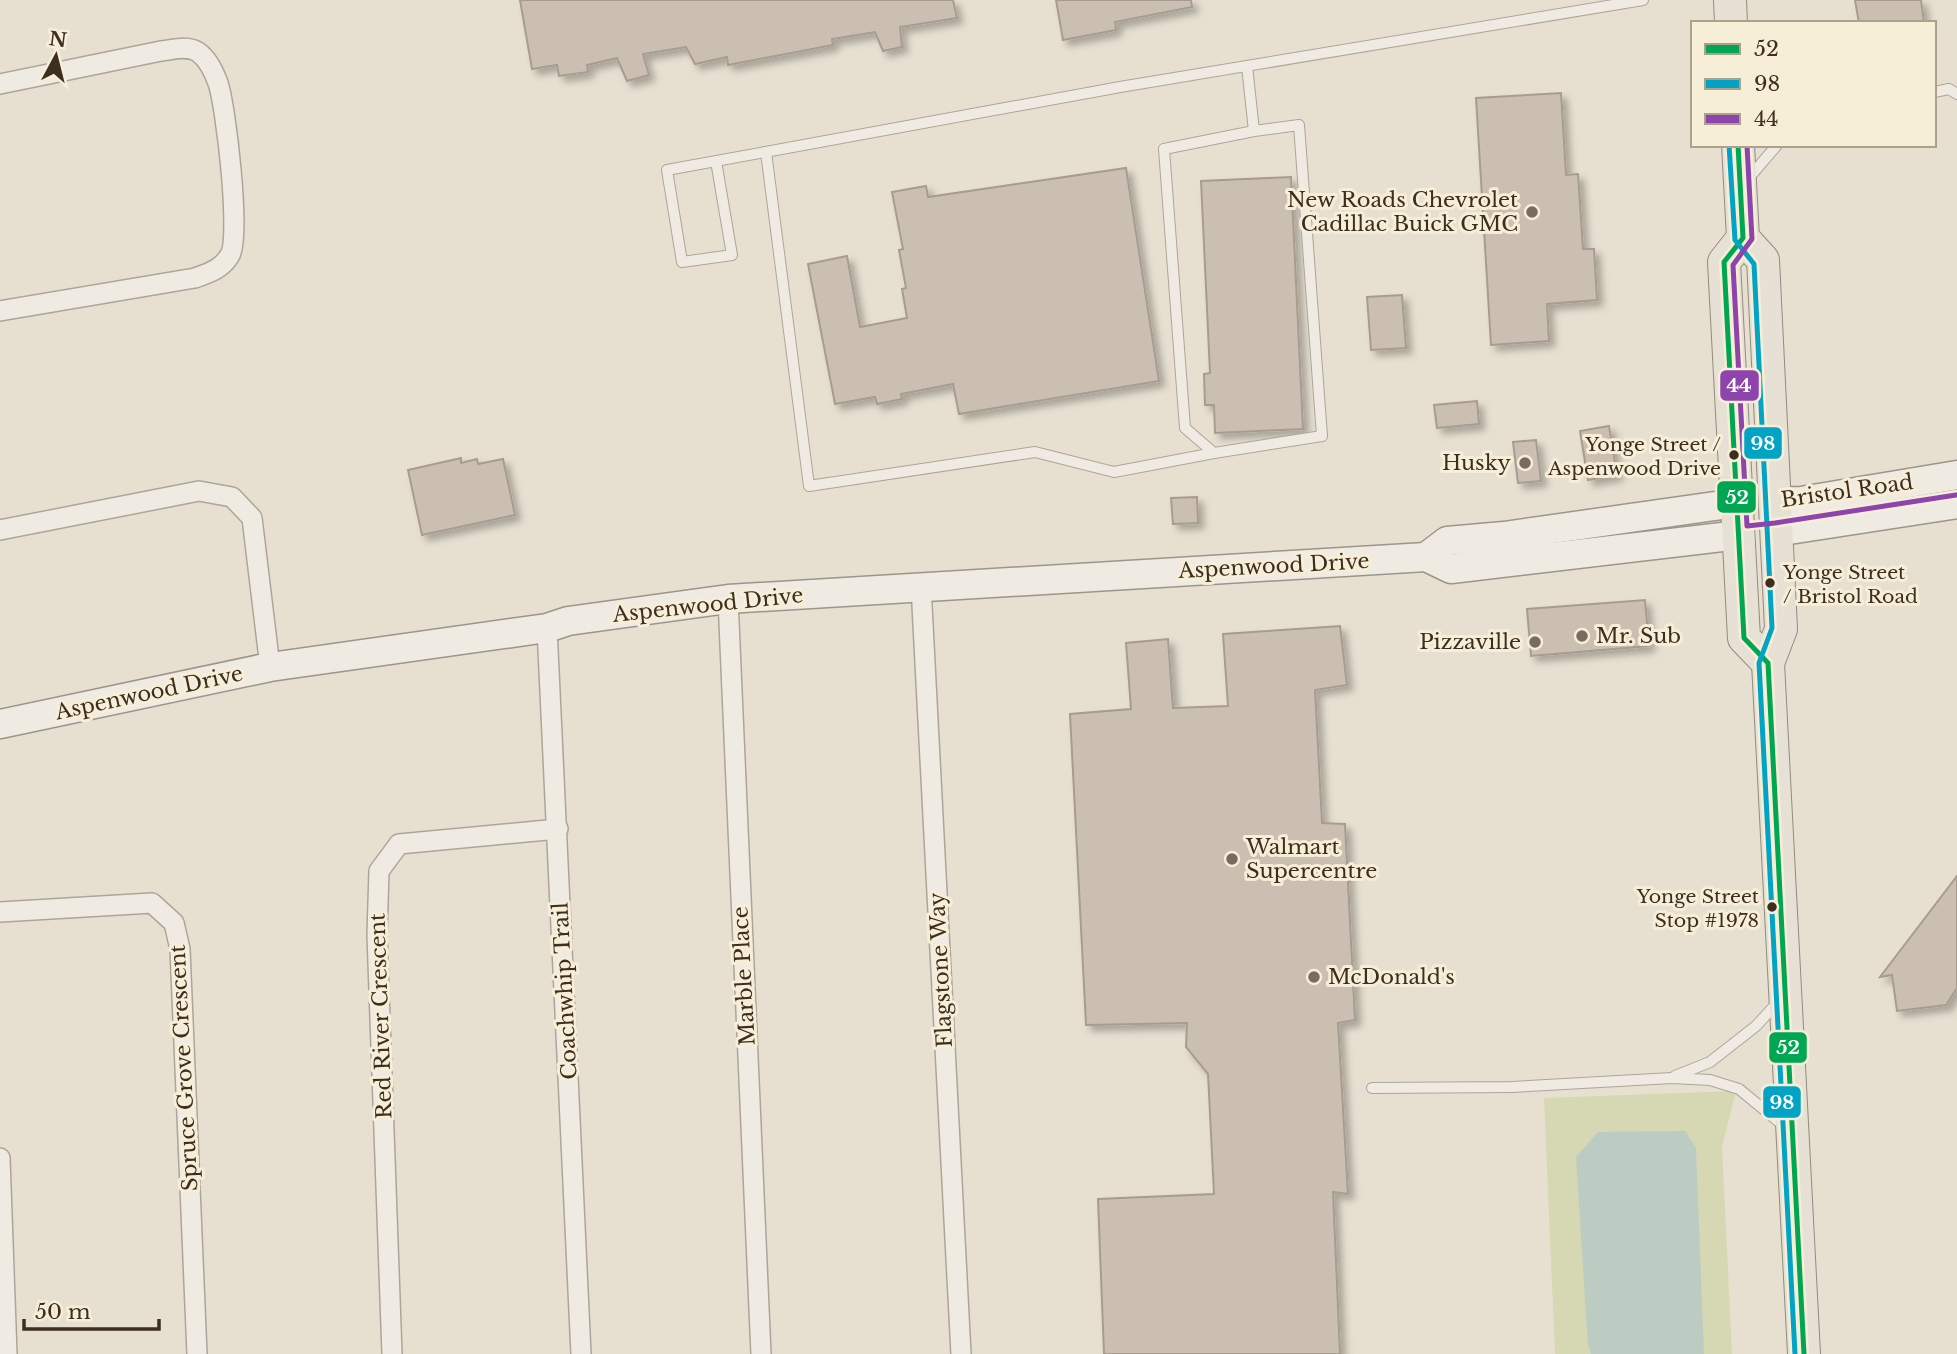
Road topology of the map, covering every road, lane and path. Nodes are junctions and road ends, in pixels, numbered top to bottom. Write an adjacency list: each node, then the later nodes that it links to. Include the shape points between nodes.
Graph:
1 (1643, 0): 4 (lane)
2 (1730, 0): 3 (main road)
3 (1731, 21)
4 (1247, 66): 8 (lane); 11 (lane)
5 (0, 84): 15 (street, via 161,51 197,51 219,84 234,243 215,271 195,278)
6 (1936, 92): 7 (lane, via 1949,89)
7 (1957, 94)
8 (1254, 131): 16 (lane, via 1164,149 1185,428); 16 (lane, via 1299,125 1322,436)
9 (1738, 147): 13 (main road)
10 (1775, 147): 13 (lane)
11 (766, 152): 12 (lane); 16 (lane, via 809,486 1035,452 1114,472)
12 (716, 161): 12 (lane, via 732,255 682,262 667,170)
13 (1741, 188): 14 (main road)
14 (1743, 238): 18 (main road, via 1724,262); 20 (main road, via 1763,260)
15 (0, 311)
16 (1214, 453)
17 (1957, 475): 20 (street, Bristol Road, via 1801,501)
18 (1736, 503): 20 (street, Bristol Road); 22 (main road); 23 (street, Aspenwood Drive, via 1447,541)
19 (1957, 504): 20 (street, Bristol Road)
20 (1776, 517): 22 (street, Bristol Road); 27 (main road, via 1781,629)
21 (0, 530): 28 (street, via 199,491 232,497 252,518)
22 (1739, 534): 23 (street, Aspenwood Drive, via 1451,569); 27 (main road, via 1744,638)
23 (1426, 557): 24 (street, Aspenwood Drive)
24 (921, 586): 25 (street, Aspenwood Drive); 42 (street, Flagstone Way)
25 (728, 599): 26 (street, Aspenwood Drive, via 568,621); 41 (street, Marble Place)
26 (547, 628): 28 (street, Aspenwood Drive); 30 (street, Coachwhip Trail)
27 (1768, 663): 32 (main road)
28 (270, 667): 29 (street, Aspenwood Drive)
29 (0, 724)
30 (558, 829): 39 (street, Red River Crescent, via 399,844 379,871 377,934); 40 (street, Coachwhip Trail)
31 (0, 912): 38 (street, Spruce Grove Crescent, via 152,903 174,923 180,949)
32 (1785, 994): 33 (lane, via 1756,1026 1710,1062); 35 (main road)
33 (1672, 1077): 34 (lane, via 1512,1087); 35 (lane, via 1710,1080 1739,1089)
34 (1372, 1088)
35 (1792, 1134): 43 (main road)
36 (0, 1158): 37 (street)
37 (7, 1354)
38 (197, 1354)
39 (392, 1354)
40 (581, 1354)
41 (761, 1354)
42 (961, 1354)
43 (1804, 1354)

